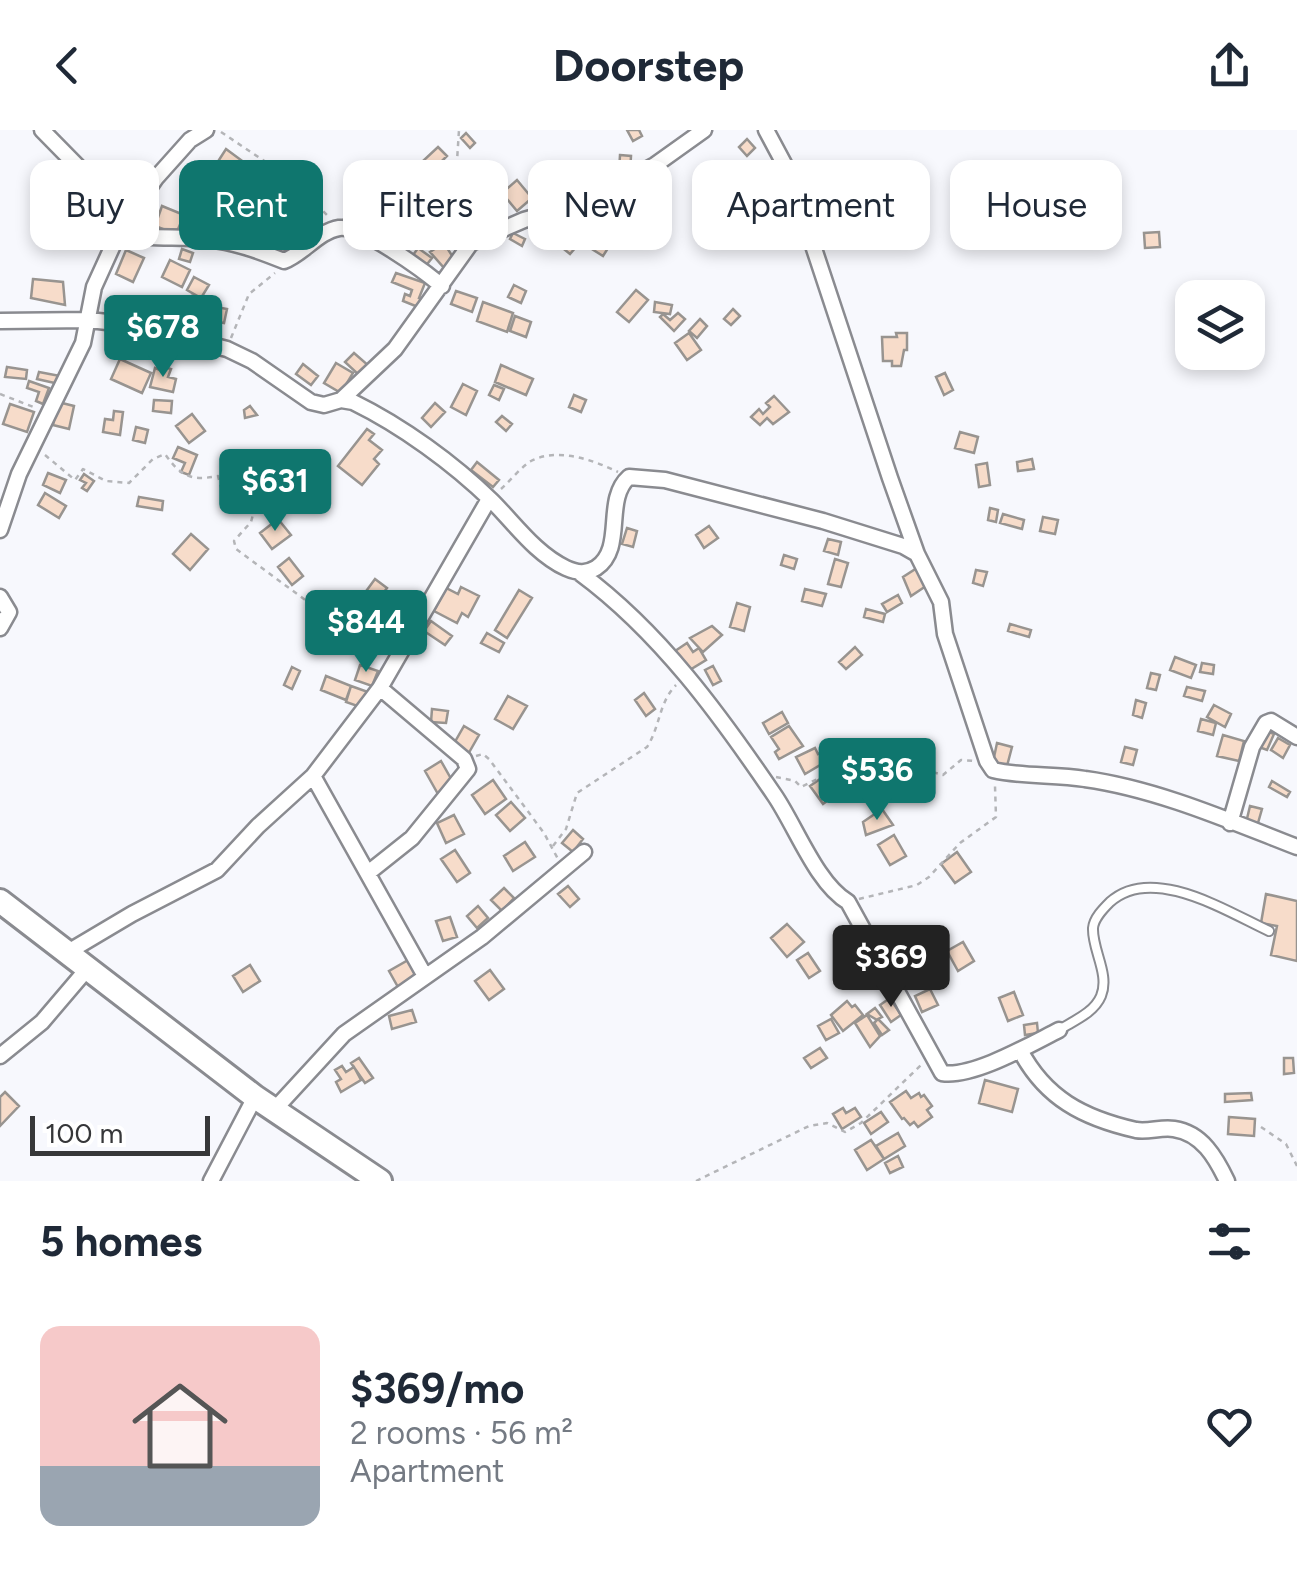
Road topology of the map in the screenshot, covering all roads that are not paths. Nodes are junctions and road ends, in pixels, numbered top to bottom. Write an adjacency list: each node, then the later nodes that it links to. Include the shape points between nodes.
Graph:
1 (42, 130): 5 (street)
2 (206, 130): 6 (street)
3 (704, 130): 9 (street, via 587,202 480,237)
4 (766, 130): 15 (street, via 789,173)
5 (72, 160)
6 (159, 177)
7 (159, 240): 9 (street, via 203,238 284,261 339,228 370,238)
8 (112, 250): 10 (street, via 94,288)
9 (442, 286): 12 (street, via 382,363)
10 (89, 320): 11 (street); 12 (street, via 227,349 311,402); 14 (street)
11 (0, 321)
12 (341, 400): 13 (street, via 369,410 436,454)
13 (490, 498): 16 (street, via 529,541); 19 (street)
14 (0, 530)
15 (917, 554): 16 (street, via 724,494 629,477 618,490 606,557); 22 (street, via 941,602 945,634 990,766 1085,778)
16 (580, 573): 32 (street, via 638,622 686,676 760,776 832,890 848,902 939,1070 947,1075)
17 (0, 597): 18 (street, via 9,612)
18 (0, 628)
19 (380, 688): 21 (street); 25 (street, via 468,770 412,838)
20 (1297, 737): 22 (street, via 1266,723 1252,747)
21 (313, 776): 25 (street); 28 (street, via 217,870)
22 (1230, 823): 23 (street)
23 (1297, 847)
24 (584, 852): 30 (street)
25 (368, 872): 30 (street)
26 (0, 901): 28 (main road)
27 (1269, 931): 31 (lane, via 1168,890 1126,890 1093,926 1104,985 1100,997)
28 (68, 952): 29 (main road)
29 (88, 968): 33 (street, via 42,1022); 34 (main road)
30 (425, 976): 34 (street)
31 (1059, 1030): 32 (street)
32 (1020, 1050): 37 (street, via 1036,1079 1076,1109 1150,1132 1188,1134 1210,1149)
33 (0, 1056)
34 (265, 1103): 35 (street); 36 (main road)
35 (211, 1181)
36 (380, 1181)
37 (1227, 1181)

